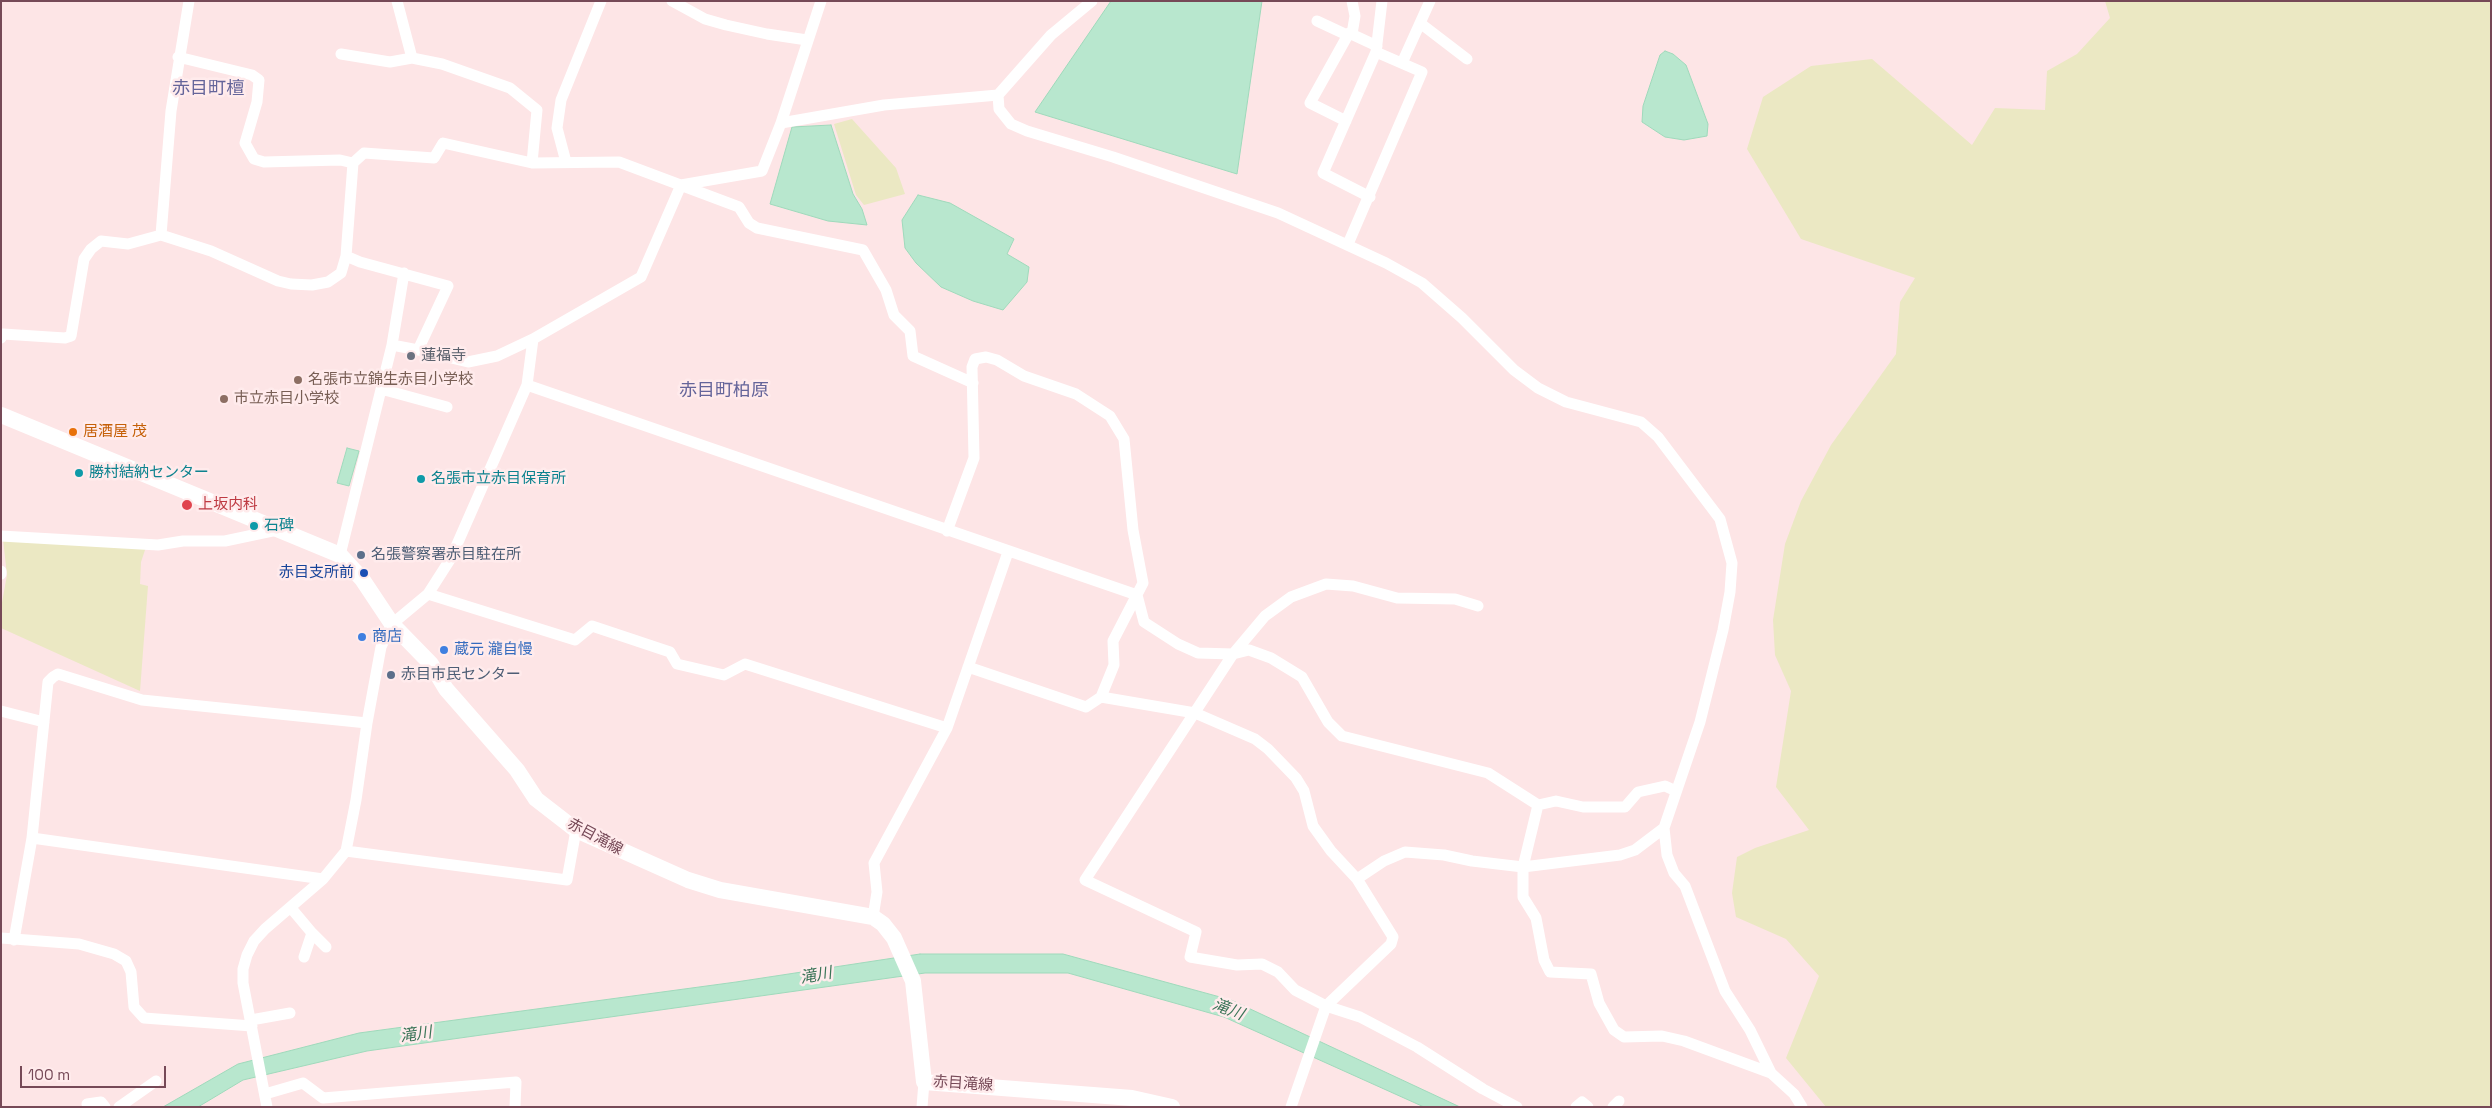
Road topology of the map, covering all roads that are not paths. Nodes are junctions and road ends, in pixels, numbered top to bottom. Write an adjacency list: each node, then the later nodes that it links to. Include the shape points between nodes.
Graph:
1 (189, 1): 16 (street)
2 (397, 1): 17 (street)
3 (601, 1): 24 (street, via 561,100 558,128)
4 (672, 1): 13 (street, via 704,19)
5 (821, 1): 13 (street)
6 (1092, 1): 20 (street, via 1051,35)
7 (1352, 1): 12 (street, via 1355,16)
8 (1382, 1): 14 (street)
9 (1430, 1): 11 (street)
10 (1317, 21): 12 (street)
11 (1420, 23): 18 (street); 19 (street)
12 (1350, 35): 14 (street); 21 (street, via 1310,103)
13 (807, 40): 22 (street)
14 (1376, 49): 19 (street); 21 (street)
15 (341, 54): 17 (street, via 390,62)
16 (178, 57): 23 (street, via 252,75 258,80 257,102 245,143 254,159 264,162); 28 (street)
17 (412, 58): 25 (street, via 442,64 510,88 537,110)
18 (1467, 59)
19 (1402, 63): 27 (street, via 1422,72)
20 (998, 95): 22 (street, via 884,105); 29 (street, via 1000,109 1011,124 1027,131 1278,213)
21 (1346, 121): 27 (street, via 1323,174)
22 (781, 123): 26 (street, via 762,170)
23 (353, 162): 25 (street, via 364,153 434,158 443,143); 30 (street)
24 (566, 162): 25 (street); 26 (street, via 619,162)
25 (532, 163)
26 (681, 185): 33 (street, via 641,277); 36 (street, via 739,207 748,223 757,228 863,250 886,290 894,315 910,331 913,356)
27 (1370, 197): 29 (street)
28 (161, 236): 30 (street, via 211,251 291,284 312,286 328,282 340,273); 32 (street, via 128,244 101,241 91,249 84,259 71,336 4,334)
29 (1348, 244): 58 (street, via 1422,283 1514,370 1538,388 1566,402 1641,422 1658,437 1720,519 1732,563 1730,592 1700,722)
30 (346, 256): 31 (street)
31 (404, 273): 34 (street); 35 (street, via 448,286)
32 (1, 338)
33 (532, 339): 35 (street, via 497,356 468,362); 37 (street)
34 (392, 345): 35 (street); 38 (street)
35 (418, 350)
36 (974, 383): 42 (street, via 974,458); 47 (street, via 972,367 975,359 986,357 1024,376 1076,394 1110,416 1124,439 1133,530 1143,583)
37 (527, 385): 42 (street); 46 (street, via 451,558)
38 (381, 389): 39 (street); 45 (street)
39 (446, 407)
40 (1, 414): 41 (main road, 赤目滝線)
41 (277, 530): 43 (street, via 225,541 183,541 158,545); 45 (main road, 赤目滝線)
42 (947, 531): 44 (street)
43 (1, 536)
44 (1008, 552): 47 (street); 51 (street)
45 (340, 555): 49 (main road, 赤目滝線, via 362,579)
46 (428, 594): 49 (street); 57 (street, via 575,640 592,626 670,652 677,664 724,675 744,664)
47 (1137, 595): 50 (street, via 1144,622 1178,644 1198,653); 52 (street, via 1113,641 1114,665)
48 (1478, 606): 50 (street, via 1455,599 1397,598 1353,586 1326,584 1291,597 1265,616)
49 (392, 624): 56 (street, via 381,647); 61 (main road, 赤目滝線, via 430,664 446,689 517,770 536,799)
50 (1233, 654): 54 (street); 59 (street, via 1249,650 1271,658 1302,677 1328,722 1342,736 1488,773)
51 (968, 667): 52 (street, via 1086,708); 57 (street)
52 (1101, 697): 54 (street)
53 (1, 711): 55 (street)
54 (1195, 712): 66 (street, via 1255,739 1268,749 1296,778 1304,792 1313,826); 74 (street, via 1085,880 1196,932 1190,958 1237,965 1262,964 1278,972 1295,990)
55 (44, 722): 56 (street, via 48,682 58,674 142,700); 62 (street)
56 (366, 723): 63 (street)
57 (947, 728): 68 (street, via 874,863 877,892)
58 (1676, 791): 59 (street, via 1665,786 1638,792 1625,806 1583,807 1556,801); 60 (street)
59 (1538, 805): 64 (street)
60 (1664, 828): 64 (street, via 1635,850 1620,855); 77 (street, via 1667,854 1674,873 1686,886 1725,991 1750,1030)
61 (576, 830): 63 (street, via 567,880); 68 (main road, 赤目滝線, via 688,880 720,890)
62 (32, 838): 65 (street); 71 (street)
63 (346, 852): 65 (street)
64 (1522, 867): 66 (street, via 1406,852 1384,861); 77 (street, via 1523,897 1536,918 1544,960 1550,972 1591,974 1599,1003 1614,1030 1624,1037 1662,1036 1684,1041)
65 (324, 879): 67 (street)
66 (1357, 879): 74 (street, via 1393,937 1391,944)
67 (291, 908): 69 (street); 76 (street, via 265,929 247,955 243,983)
68 (873, 917): 79 (main road, 赤目滝線, via 884,924 894,938 913,981)
69 (312, 933): 72 (street); 73 (street)
70 (1, 938): 71 (street)
71 (14, 940): 76 (street, via 79,944 114,954 126,961 131,972 134,1007 144,1018)
72 (326, 947)
73 (304, 957)
74 (1326, 1006): 88 (street); 89 (street, via 1360,1017 1417,1046)
75 (290, 1013): 76 (street)
76 (252, 1023): 80 (street)
77 (1771, 1073): 92 (street, via 1794,1094)
78 (156, 1081): 83 (street)
79 (924, 1082): 86 (street); 87 (main road, 赤目滝線, via 1132,1098)
80 (264, 1091): 84 (street); 85 (street, via 303,1083 323,1098 516,1082)
81 (87, 1104): 82 (street, via 101,1102)
82 (105, 1107)
83 (119, 1107)
84 (266, 1107)
85 (515, 1107)
86 (922, 1107)
87 (1172, 1107)
88 (1291, 1107)
89 (1517, 1107)
90 (1576, 1107): 91 (street, via 1582,1102)
91 (1588, 1107)
92 (1802, 1107)

